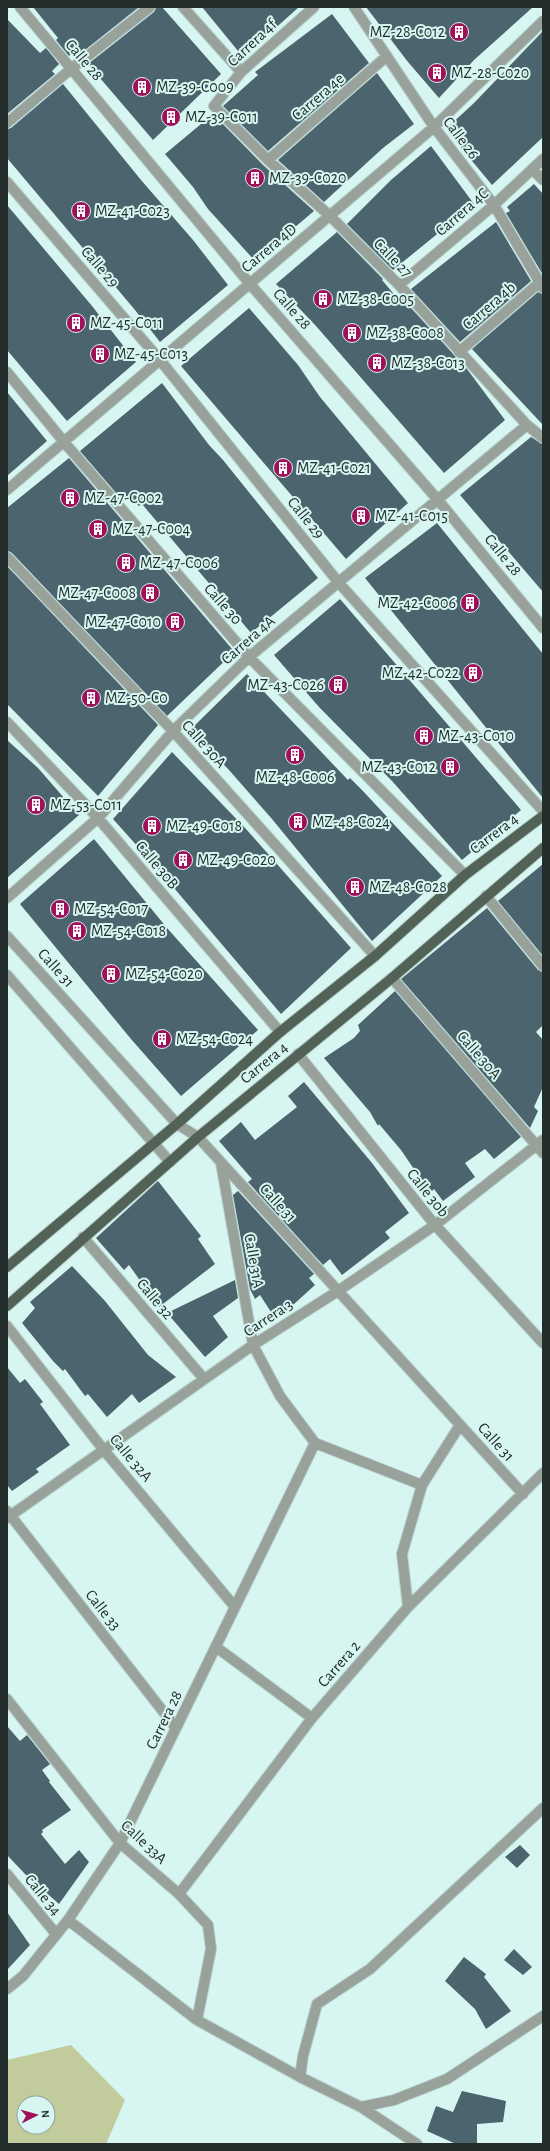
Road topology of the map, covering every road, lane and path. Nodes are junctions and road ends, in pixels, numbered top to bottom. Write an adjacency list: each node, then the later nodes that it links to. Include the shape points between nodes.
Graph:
1 (20, 7): 8 (street, Calle 28)
2 (150, 7): 8 (street)
3 (183, 7): 9 (street)
4 (314, 7): 9 (street, Carrera 4f)
5 (354, 7): 7 (street, Calle 26)
6 (543, 21): 12 (street, Carrera 4D)
7 (387, 56): 12 (street, Calle 26); 14 (street, Carrera 4e)
8 (71, 69): 11 (street); 20 (street, Calle 28)
9 (241, 72): 10 (street, Carrera 4f)
10 (214, 106): 14 (street, Calle 27)
11 (7, 123)
12 (434, 127): 18 (street, Calle 26); 19 (street, Carrera 4D)
13 (543, 159): 15 (street, Carrera 4C)
14 (268, 160): 19 (street, Calle 27)
15 (532, 169): 16 (street); 18 (street, Carrera 4C)
16 (543, 180)
17 (7, 182): 24 (street, Calle 29)
18 (494, 205): 21 (street, Carrera 4C); 22 (street, Calle 26)
19 (330, 216): 20 (street, Carrera 4D); 21 (street, Calle 27)
20 (250, 284): 24 (street, Carrera 4D); 30 (street, Calle 28)
21 (399, 285): 23 (street, Calle 27)
22 (541, 285): 23 (street, Carrera 4b)
23 (459, 352): 26 (street, Calle 27)
24 (160, 360): 28 (street, Carrera 4D); 32 (street, Calle 29)
25 (7, 372): 28 (street, Calle 30)
26 (527, 425): 27 (street, Calle 27); 30 (street, Carrera 4A)
27 (543, 438)
28 (64, 442): 29 (street, Carrera 4D); 34 (street, Calle 30)
29 (7, 490)
30 (438, 500): 32 (street, Carrera 4A); 33 (street, Calle 28)
31 (7, 557): 36 (street, Calle 30A)
32 (339, 583): 34 (street, Carrera 4A); 37 (street, Calle 29)
33 (543, 628)
34 (249, 657): 36 (street, Carrera 4A); 41 (street, Calle 30)
35 (7, 722): 39 (street, Calle 30B)
36 (173, 731): 39 (street, Carrera 4A); 45 (street, Calle 30A)
37 (543, 811)
38 (543, 816): 41 (main road, Carrera 4)
39 (98, 818): 43 (street, Carrera 4A); 49 (street, Calle 30B)
40 (543, 848): 42 (main road, Carrera 4)
41 (465, 875): 45 (main road, Carrera 4)
42 (486, 896): 46 (street); 48 (main road, Carrera 4)
43 (7, 898)
44 (7, 936): 51 (street, Calle 31)
45 (374, 956): 49 (main road, Carrera 4)
46 (543, 966)
47 (7, 975): 53 (street)
48 (392, 978): 50 (main road, Carrera 4); 54 (street, Calle 30A)
49 (280, 1032): 51 (main road, Carrera 4)
50 (298, 1054): 52 (main road, Carrera 4); 57 (street, Calle 30b)
51 (177, 1124): 52 (street, Calle 31); 53 (main road, Carrera 4)
52 (198, 1137): 55 (main road, Carrera 4); 56 (street, Calle 31)
53 (154, 1144): 55 (street); 59 (main road, Carrera 4)
54 (541, 1146): 57 (street, Carrera 3)
55 (170, 1162): 58 (main road, Carrera 4)
56 (221, 1163): 60 (street, Calle 31); 64 (street, Calle 31A)
57 (435, 1225): 60 (street, Carrera 3); 63 (street, Calle 30b)
58 (83, 1237): 61 (main road, Carrera 4); 65 (street, Calle 32)
59 (7, 1267)
60 (338, 1291): 64 (street, Carrera 3); 66 (street, Calle 31)
61 (7, 1306)
62 (7, 1326): 68 (street, Calle 32A)
63 (543, 1344)
64 (254, 1345): 65 (street, Carrera 3); 67 (street, Calle 31A, via 280,1396)
65 (204, 1380): 68 (street, Carrera 3)
66 (460, 1425): 70 (street); 71 (street, Calle 31)
67 (315, 1443): 70 (street); 73 (street, Carrera 28)
68 (103, 1449): 72 (street, Carrera 3); 73 (street, Calle 32A)
69 (543, 1473): 71 (street, Carrera 2)
70 (422, 1486): 74 (street, via 402,1554)
71 (523, 1494): 74 (street, Carrera 2)
72 (8, 1514): 78 (street, Calle 33)
73 (235, 1607): 75 (street, Carrera 28)
74 (408, 1607): 77 (street, Carrera 2)
75 (216, 1647): 77 (street); 78 (street, Carrera 28)
76 (7, 1699): 80 (street, Calle 33A)
77 (312, 1718): 82 (street, Carrera 2)
78 (176, 1728): 80 (street, Carrera 28)
79 (543, 1808): 88 (street, via 370,1969 317,2004)
80 (120, 1844): 82 (street, Calle 33A); 83 (street, Carrera 28)
81 (7, 1874): 84 (street, Calle 34)
82 (179, 1894): 87 (street, Calle 33A, via 208,1925 211,1949)
83 (68, 1920): 84 (street, Carrera 28); 87 (street)
84 (56, 1934): 85 (street, Carrera 28, via 23,1976)
85 (7, 1990)
86 (543, 2016): 89 (street, via 447,2079 394,2100)
87 (197, 2020): 88 (street)
88 (300, 2077): 89 (street)
89 (361, 2107): 90 (street)
90 (417, 2144)

